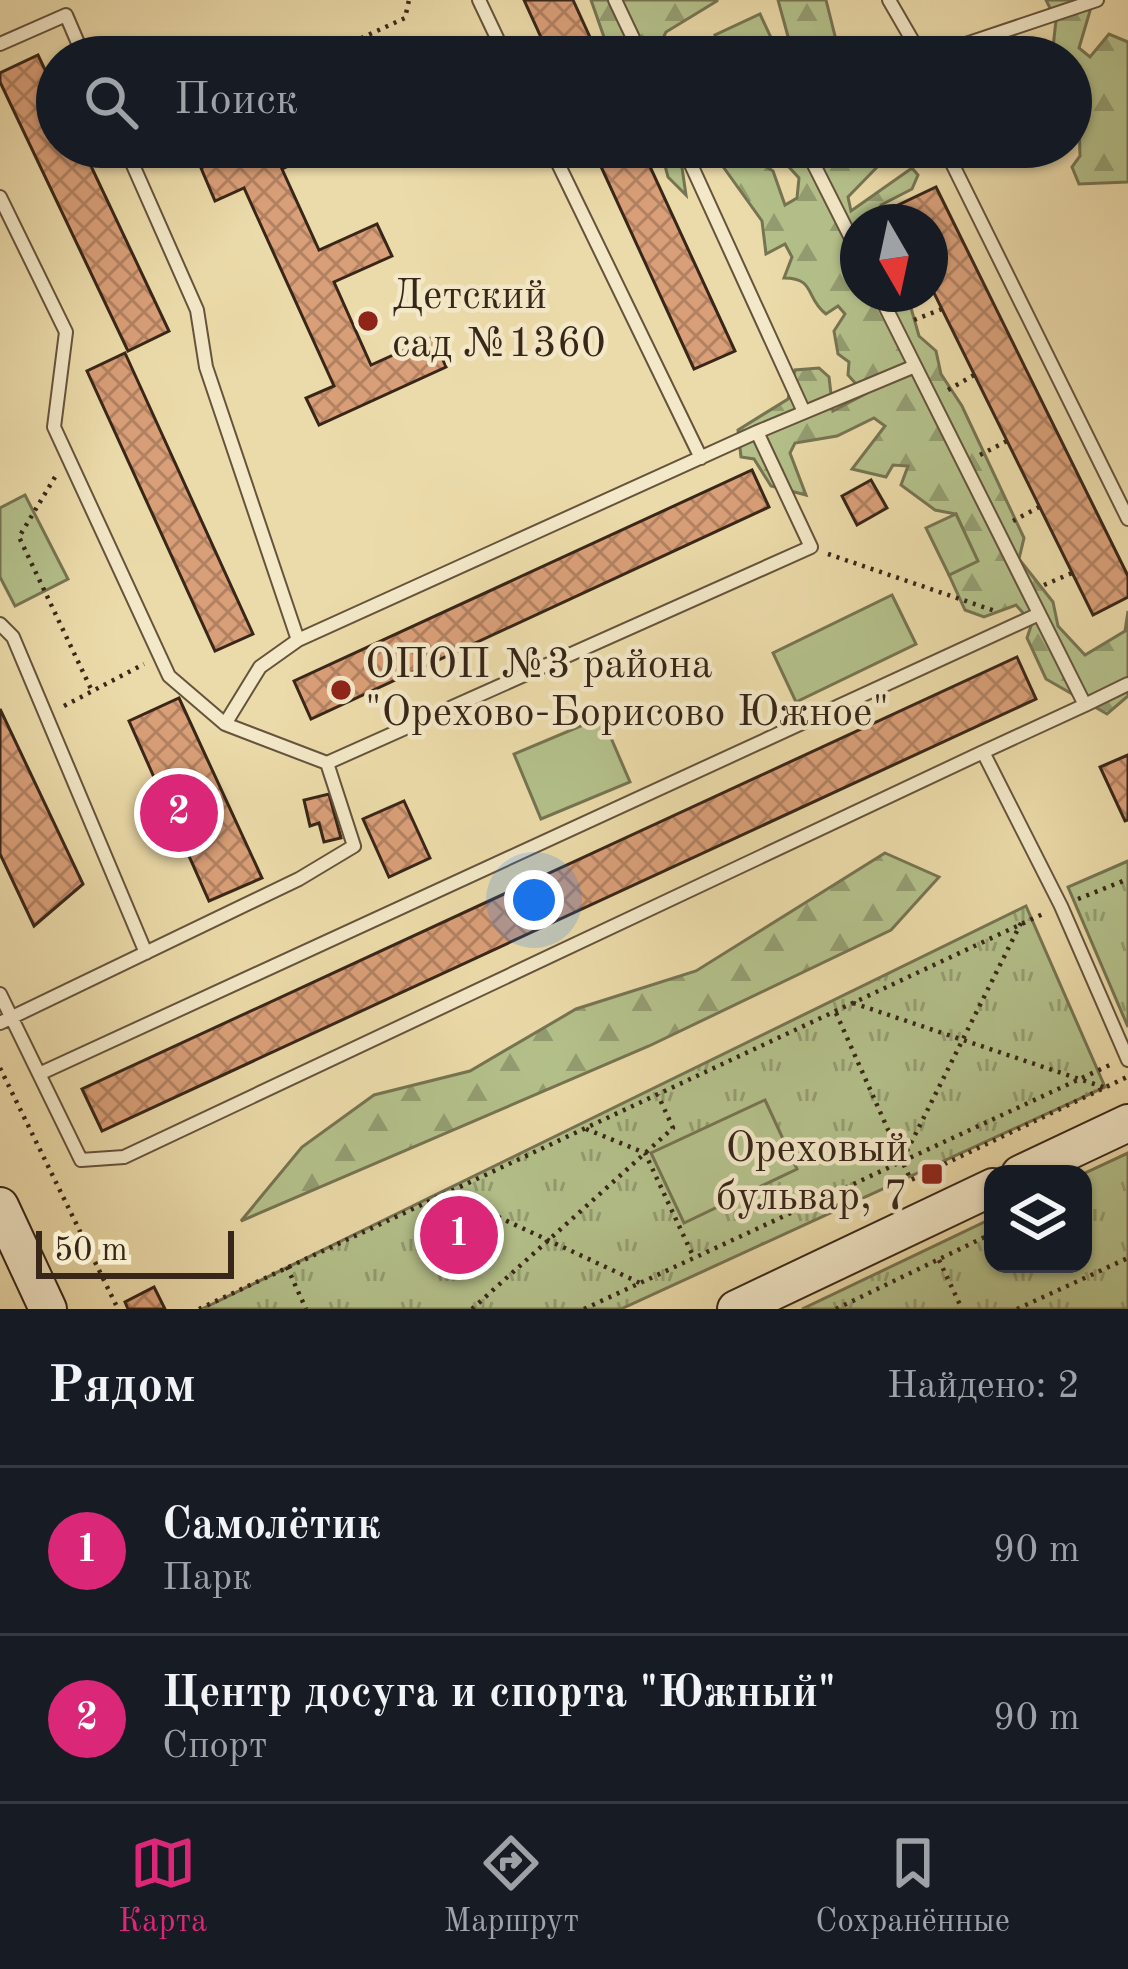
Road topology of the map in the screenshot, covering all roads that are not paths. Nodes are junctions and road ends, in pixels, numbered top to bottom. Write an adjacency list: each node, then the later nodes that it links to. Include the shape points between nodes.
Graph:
1 (478, 0): 6 (lane)
2 (615, 0): 7 (lane)
3 (889, 0): 8 (lane)
4 (1090, 1): 9 (lane)
5 (75, 36): 10 (lane, via 66,15)
6 (496, 36)
7 (631, 36)
8 (911, 36)
9 (986, 36)
10 (0, 44)
11 (134, 168): 27 (lane, via 197,310 206,367)
12 (560, 168): 23 (lane)
13 (693, 168): 21 (lane)
14 (816, 168): 17 (lane)
15 (954, 168): 24 (lane)
16 (0, 197): 18 (lane)
17 (840, 216)
18 (5, 228): 30 (lane, via 66,332 54,427 170,676)
19 (888, 312): 20 (lane)
20 (915, 366): 21 (lane); 25 (lane)
21 (804, 412): 22 (lane)
22 (757, 432): 23 (lane); 32 (lane, via 811,547)
23 (700, 458): 27 (lane)
24 (1128, 519)
25 (1039, 614): 29 (lane); 37 (lane)
26 (0, 624): 33 (lane, via 13,637)
27 (298, 640): 30 (lane, via 260,668)
28 (1128, 684): 29 (lane)
29 (1085, 705): 31 (lane)
30 (225, 724): 32 (lane)
31 (983, 752): 36 (lane); 37 (lane, via 124,1157 81,1160)
32 (327, 763): 33 (lane, via 355,846)
33 (146, 952): 35 (lane)
34 (0, 994): 35 (lane)
35 (6, 1021): 37 (lane)
36 (1128, 1060)
37 (39, 1074)
38 (1128, 1123): 39 (main road)
39 (1039, 1165)
40 (984, 1191): 43 (main road)
41 (0, 1206): 42 (main road)
42 (48, 1309)
43 (736, 1309)

